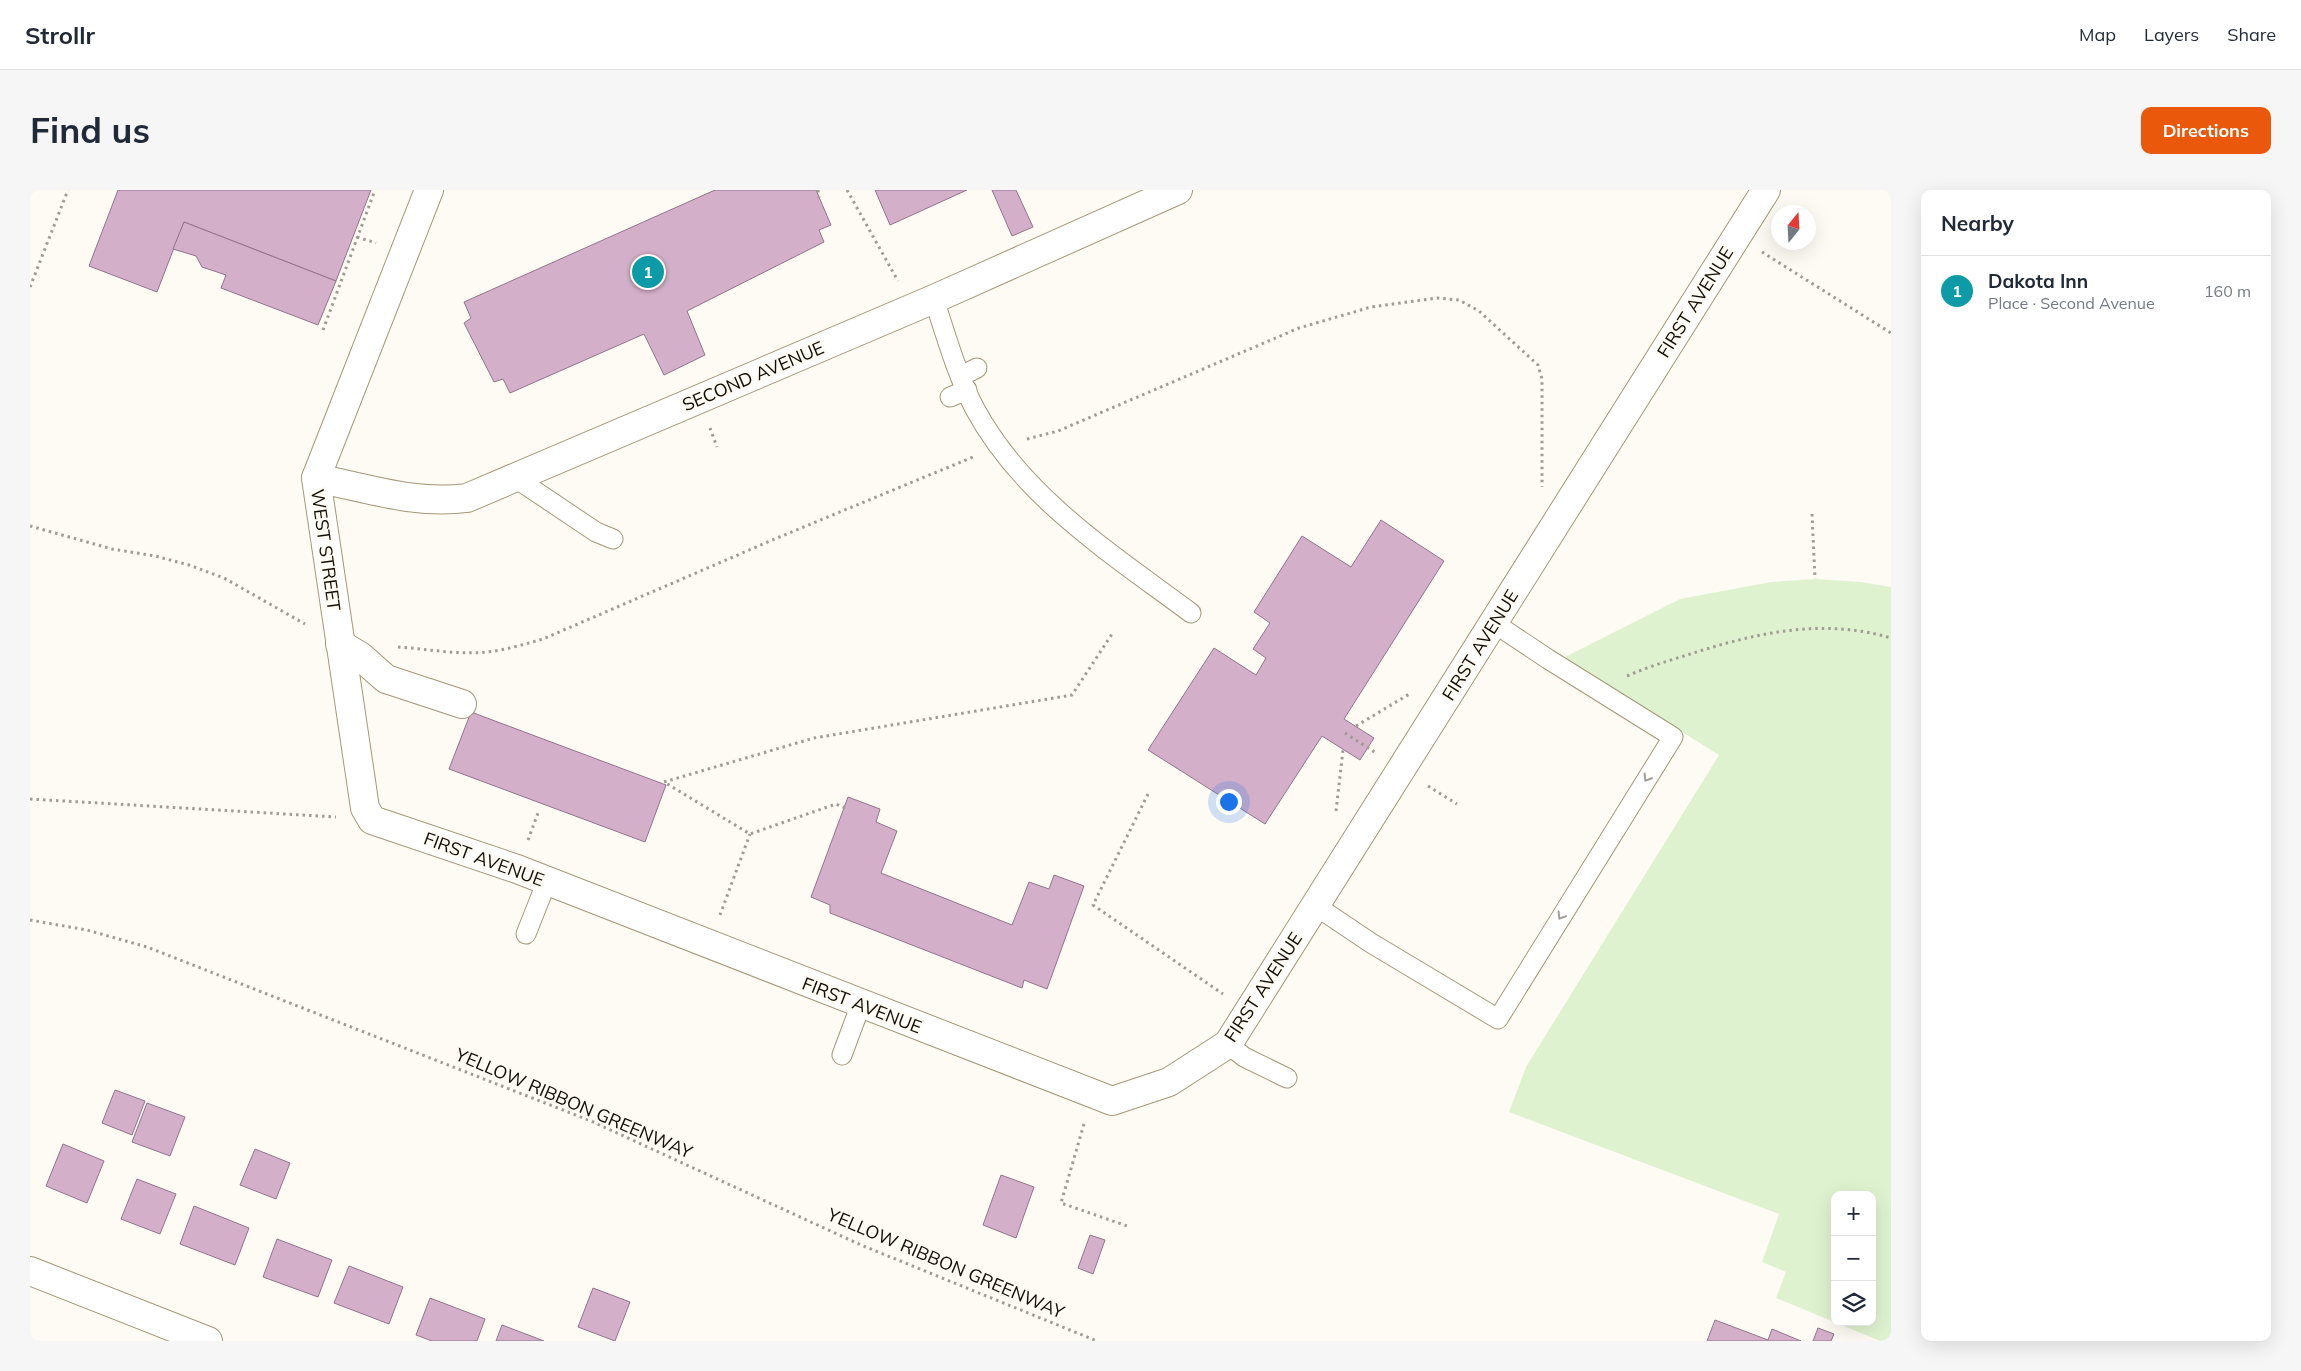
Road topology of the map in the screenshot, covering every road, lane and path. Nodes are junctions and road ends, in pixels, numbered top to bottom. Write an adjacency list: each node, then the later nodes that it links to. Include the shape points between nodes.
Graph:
1 (68, 190): 11 (path)
2 (375, 190): 13 (path)
3 (429, 190): 17 (street, WEST STREET)
4 (818, 190): 5 (path); 9 (path)
5 (822, 190)
6 (847, 190): 12 (path)
7 (1178, 190): 12 (street, SECOND AVENUE)
8 (1766, 190): 10 (street, FIRST AVENUE)
9 (819, 198)
10 (1737, 237): 14 (path); 24 (street, FIRST AVENUE)
11 (30, 287)
12 (923, 304): 15 (lane, via 974,408); 16 (street, SECOND AVENUE)
13 (323, 330)
14 (1891, 333)
15 (999, 447): 18 (path, via 1058,431 1299,328 1371,307 1437,298 1459,300 1479,311 1538,365 1542,379); 23 (lane, via 1038,492 1085,534); 28 (path, via 543,639 486,652)
16 (514, 477): 17 (street, SECOND AVENUE, via 467,498 442,501 417,500); 21 (lane, via 596,532)
17 (316, 478): 27 (street, WEST STREET)
18 (1542, 488)
19 (1812, 514): 22 (path)
20 (30, 526): 27 (path, via 112,549 189,565 224,578)
21 (614, 539)
22 (1815, 579)
23 (1191, 613)
24 (1494, 622): 37 (street, FIRST AVENUE); 37 (lane, one-way to 37, via 1548,660 1673,737 1498,1019)
25 (1112, 634): 35 (path, via 1072,695 814,738 664,782)
26 (1891, 638): 29 (path, via 1842,628 1767,632)
27 (340, 644): 30 (street, via 360,656 386,679); 34 (street, WEST STREET)
28 (396, 647)
29 (1624, 677)
30 (462, 704)
31 (1148, 794): 42 (path, via 1092,905)
32 (30, 799): 34 (path)
33 (845, 808): 35 (path, via 836,804)
34 (368, 814): 36 (street, FIRST AVENUE)
35 (750, 834): 40 (path)
36 (547, 881): 39 (lane); 40 (street, FIRST AVENUE)
37 (1316, 906): 42 (street, FIRST AVENUE)
38 (30, 920): 50 (path, YELLOW RIBBON GREENWAY, via 87,930 147,947 591,1121 861,1245)
39 (526, 934)
40 (708, 945): 41 (street, FIRST AVENUE)
41 (861, 1004): 44 (lane); 46 (street, FIRST AVENUE)
42 (1249, 1012): 43 (street, FIRST AVENUE)
43 (1228, 1044): 45 (lane, via 1244,1057); 46 (street, FIRST AVENUE, via 1170,1082 1112,1102)
44 (842, 1055)
45 (1287, 1078)
46 (1093, 1094): 47 (path, via 1061,1203)
47 (1130, 1227)
48 (30, 1272): 49 (street)
49 (208, 1341)
50 (1097, 1341)

